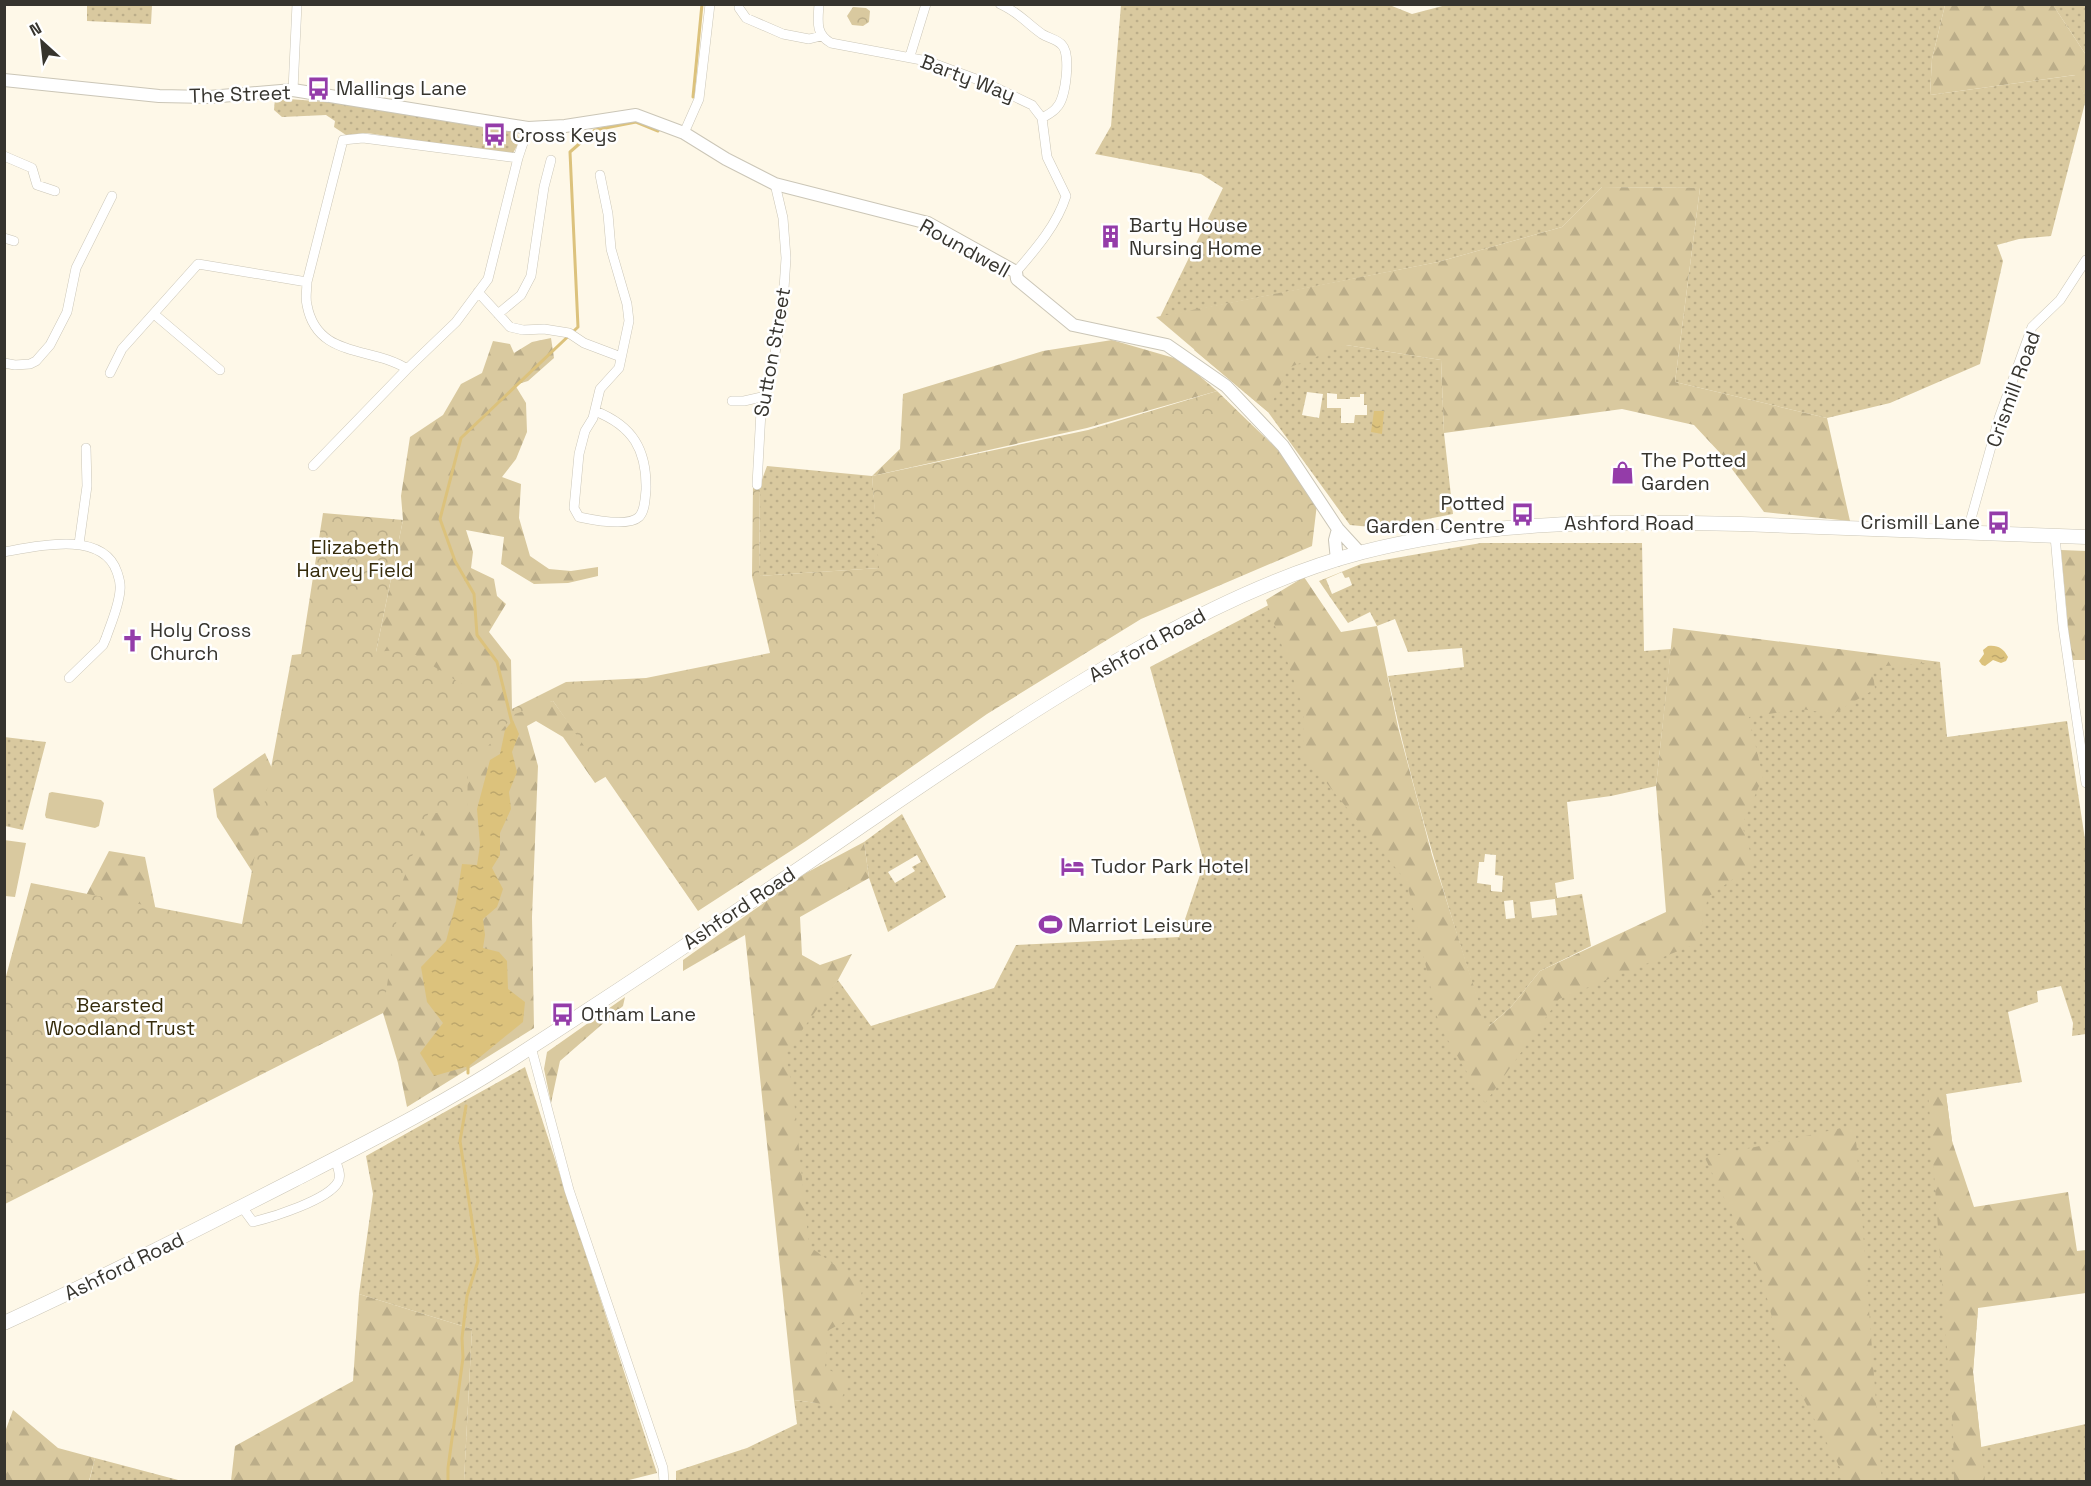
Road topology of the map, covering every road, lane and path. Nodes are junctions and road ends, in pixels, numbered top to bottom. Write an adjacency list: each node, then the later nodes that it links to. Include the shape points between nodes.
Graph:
1 (297, 4): 11 (street)
2 (710, 4): 14 (street, via 699,99)
3 (739, 4): 8 (street, via 746,18 783,34 809,39)
4 (819, 4): 8 (street)
5 (926, 4): 9 (street, Barty Way)
6 (1000, 4): 7 (street)
7 (1014, 7): 12 (street, via 1066,52 1061,101)
8 (821, 36): 9 (street, Barty Way, via 842,46)
9 (910, 56): 12 (street, Barty Way, via 1012,94 1032,105)
10 (4, 80): 11 (street, The Street, via 159,96 209,97)
11 (292, 90): 13 (street, The Street)
12 (1042, 118): 23 (street, via 1047,157 1066,196 1044,237)
13 (528, 128): 14 (street, The Street, via 636,114); 16 (street)
14 (684, 133): 19 (street, Roundwell)
15 (4, 156): 20 (street, via 32,168 37,186)
16 (518, 158): 24 (street, via 363,138 343,140); 25 (street, via 488,279)
17 (551, 160): 27 (street, via 531,276 521,295)
18 (600, 175): 28 (street, via 611,249 629,321)
19 (775, 184): 23 (street, Roundwell, via 928,223); 33 (street, Sutton Street, via 786,258 783,304)
20 (55, 191)
21 (112, 196): 29 (street, via 76,268 67,312 50,345 30,364)
22 (2086, 260): 40 (street, Crismill Road, via 2060,300 2032,327 1999,418)
23 (1016, 272): 39 (street, Roundwell, via 1017,279 1073,325 1167,345 1226,386 1283,446)
24 (307, 282): 26 (street, via 198,264); 30 (street, via 306,305 325,339 341,348 394,360)
25 (478, 292): 27 (street); 30 (street, via 456,322)
26 (154, 314): 31 (street); 32 (street, via 122,349)
27 (498, 314): 28 (street, via 510,327 569,333)
28 (621, 357): 35 (street, via 619,368 600,390)
29 (4, 363)
30 (407, 369): 37 (street)
31 (220, 370)
32 (110, 373)
33 (766, 396): 34 (street); 38 (street, Sutton Street, via 760,411)
34 (732, 401)
35 (595, 411): 35 (street, via 621,424 641,451 645,503 640,516 629,522 579,518 574,508 579,454)
36 (86, 448): 43 (street, via 87,486)
37 (313, 466)
38 (757, 485)
39 (1338, 529): 45 (street, Roundwell); 46 (street)
40 (1967, 533): 41 (main road, Ashford Road); 45 (main road, Ashford Road, via 1594,522 1479,530)
41 (2055, 536): 42 (main road, Ashford Road); 48 (street, via 2063,626)
42 (2086, 537)
43 (79, 544): 44 (street); 47 (street, via 95,548 111,561 120,580 120,591 103,645)
44 (4, 552)
45 (1360, 553): 46 (main road, Ashford Road)
46 (1337, 560): 49 (main road, Ashford Road, via 1220,605 1082,680)
47 (69, 678)
48 (2086, 783)
49 (531, 1047): 50 (main road, Ashford Road, via 475,1084); 53 (street, via 569,1190 663,1468)
50 (334, 1159): 51 (main road, Ashford Road); 51 (street, via 340,1175 325,1194 253,1222)
51 (242, 1207): 52 (main road, Ashford Road)
52 (4, 1323)
53 (664, 1482)

